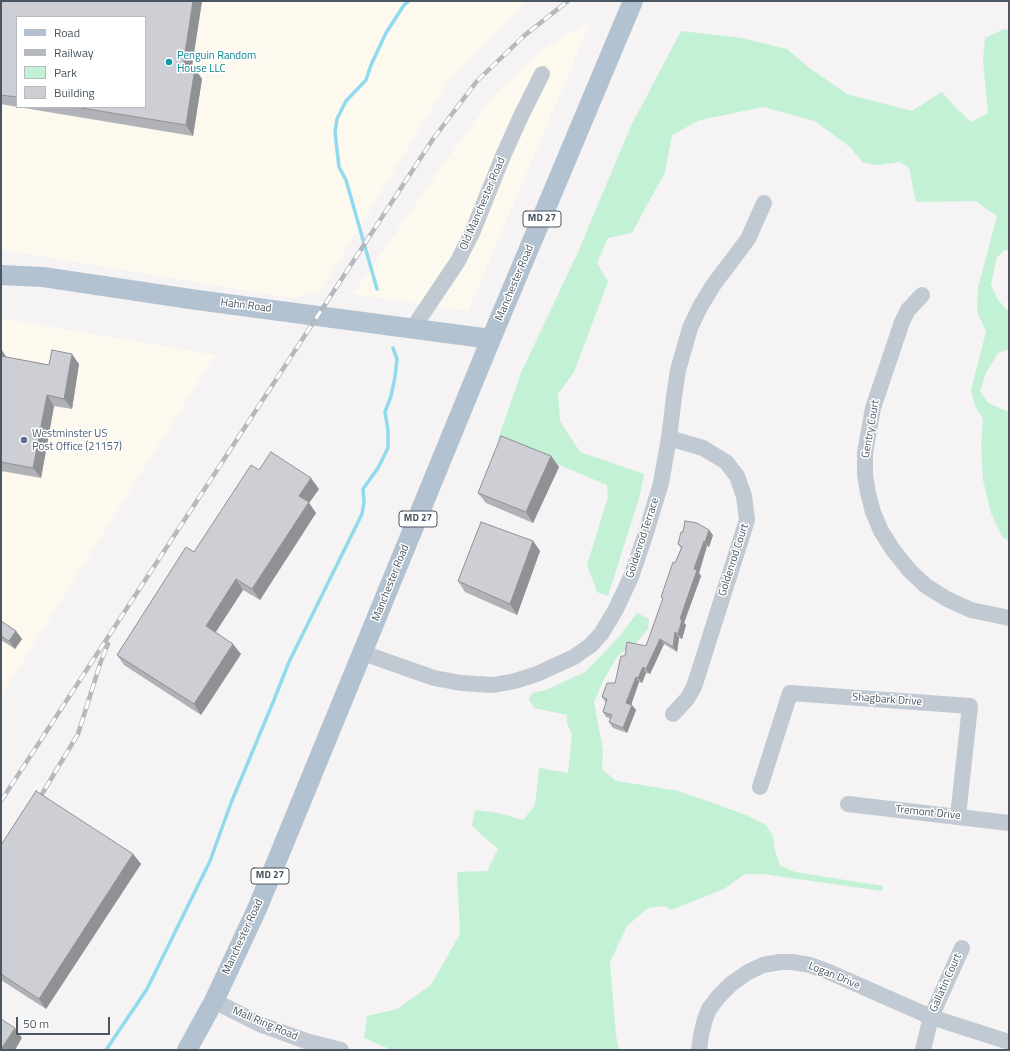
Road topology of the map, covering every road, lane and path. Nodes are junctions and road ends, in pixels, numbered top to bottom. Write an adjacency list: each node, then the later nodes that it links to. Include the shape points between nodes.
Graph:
1 (634, 1): 7 (main road, Manchester Road / MD 27)
2 (542, 74): 6 (street, Old Manchester Road, via 458,261)
3 (764, 203): 8 (street, Goldenrod Terrace, via 748,239 714,284 690,328 678,370)
4 (1, 276): 6 (main road, Hahn Road, via 43,277)
5 (922, 295): 9 (street, Gentry Court, via 908,310 902,322 873,408 865,453 868,494 879,524 893,550 926,586 971,610)
6 (413, 328): 7 (main road, Hahn Road)
7 (491, 339): 10 (main road, Manchester Road / MD 27)
8 (669, 438): 10 (street, Goldenrod Terrace, via 661,483 631,577 601,634 574,657 530,676 492,685 434,678); 11 (street, Goldenrod Court, via 703,448 726,462 736,476 744,496 747,520 694,687)
9 (1009, 618)
10 (363, 653): 17 (main road, Manchester Road / MD 27, via 257,909)
11 (673, 714)
12 (760, 787): 14 (street, Shagbark Drive, via 790,693 970,706)
13 (848, 804): 14 (street, Tremont Drive)
14 (958, 816): 15 (street, Tremont Drive)
15 (1009, 823)
16 (962, 948): 18 (street, Gallatin Court)
17 (214, 1001): 20 (main road, Manchester Road / MD 27); 21 (street, Mall Ring Road, via 262,1025)
18 (931, 1017): 19 (street, Logan Drive); 22 (street, Logan Drive, via 810,965 780,962 763,965 748,972 718,996 705,1019); 23 (street, Gallatin Court)
19 (1009, 1042)
20 (187, 1050)
21 (341, 1050)
22 (699, 1050)
23 (923, 1050)

